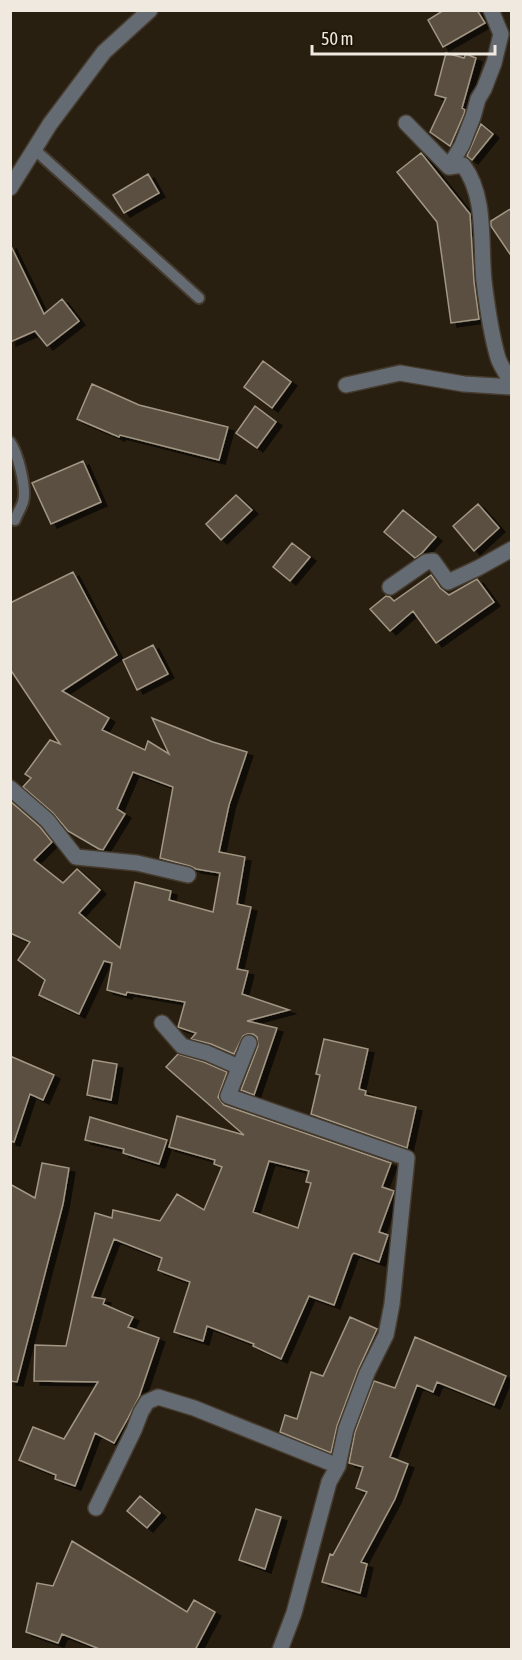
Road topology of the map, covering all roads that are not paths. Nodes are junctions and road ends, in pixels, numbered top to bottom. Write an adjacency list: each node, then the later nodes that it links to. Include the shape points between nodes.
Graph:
1 (150, 10): 4 (street, via 104,52)
2 (491, 10): 5 (street, via 501,34 494,63)
3 (406, 123): 5 (street)
4 (34, 148): 6 (street); 7 (lane)
5 (450, 166): 9 (street, via 463,165 477,195 490,316 499,360)
6 (10, 188)
7 (199, 298)
8 (346, 385): 9 (street, via 400,373 464,384)
9 (512, 385)
10 (10, 442): 11 (lane, via 20,466 24,500)
11 (15, 520)
12 (512, 549): 13 (street, via 448,582 433,561 426,562)
13 (390, 587)
14 (10, 788): 15 (street, via 47,820 76,857 137,863)
15 (188, 875)
16 (162, 1023): 18 (street, via 182,1046)
17 (249, 1043): 18 (street)
18 (239, 1067): 19 (street, via 228,1096 407,1158 386,1335 352,1413)
19 (338, 1466): 20 (street, via 158,1396 147,1402 141,1412); 21 (street, via 329,1482)
20 (96, 1508)
21 (280, 1650)

